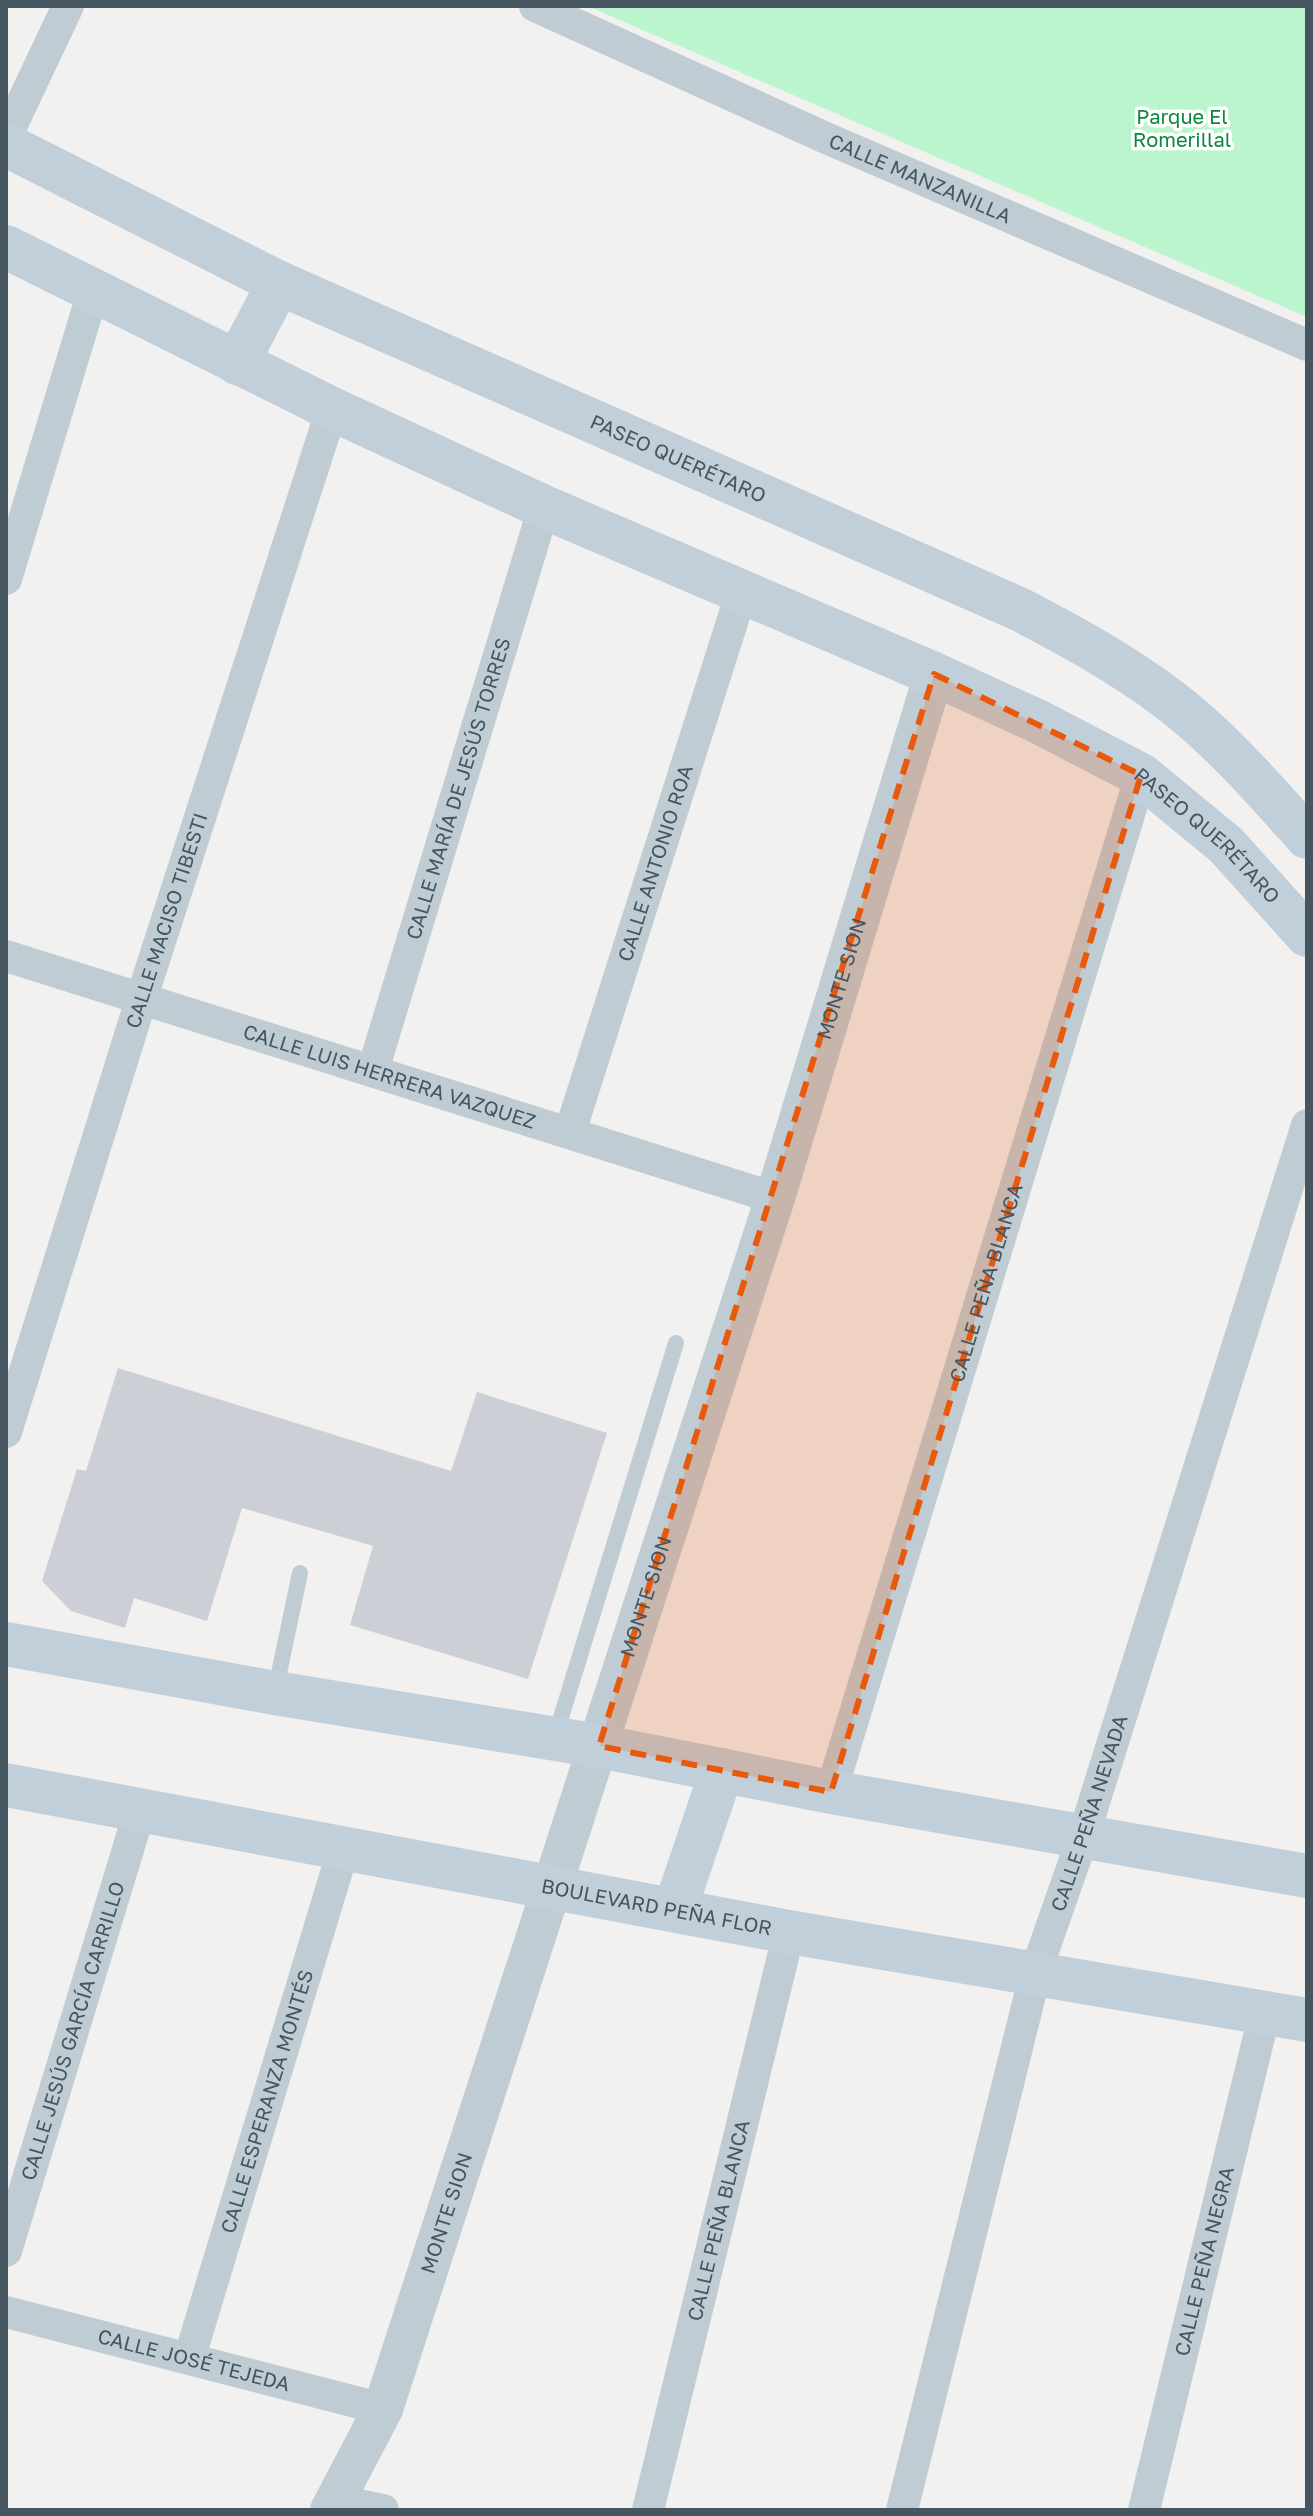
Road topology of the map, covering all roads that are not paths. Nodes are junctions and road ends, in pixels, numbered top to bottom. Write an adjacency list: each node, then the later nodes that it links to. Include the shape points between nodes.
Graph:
1 (68, 6): 3 (street)
2 (535, 6): 8 (street, CALLE MANZANILLA)
3 (6, 137)
4 (6, 145): 6 (main road, PASEO QUERÉTARO)
5 (6, 247): 7 (main road, PASEO QUERÉTARO)
6 (279, 283): 9 (main road); 16 (main road, PASEO QUERÉTARO, via 1019,609 1097,650 1170,700 1257,781)
7 (93, 292): 9 (main road, PASEO QUERÉTARO); 12 (street)
8 (1307, 345)
9 (237, 363): 10 (main road, PASEO QUERÉTARO)
10 (332, 409): 11 (main road, PASEO QUERÉTARO); 19 (street, CALLE MACISO TIBESTI)
11 (544, 507): 13 (main road, PASEO QUERÉTARO); 20 (street, CALLE MARÍA DE JESÚS TORRES)
12 (6, 579)
13 (741, 594): 14 (main road, PASEO QUERÉTARO); 22 (street, CALLE ANTONIO ROA)
14 (934, 674): 15 (main road, PASEO QUERÉTARO); 23 (street, MONTE SION)
15 (1141, 775): 17 (main road, PASEO QUERÉTARO, via 1226,845); 33 (street, CALLE PEÑA BLANCA)
16 (1307, 837)
17 (1307, 935)
18 (6, 956): 19 (street, CALLE LUIS HERRERA VAZQUEZ)
19 (142, 997): 20 (street, CALLE LUIS HERRERA VAZQUEZ); 25 (street, CALLE MACISO TIBESTI)
20 (373, 1070): 22 (street, CALLE LUIS HERRERA VAZQUEZ)
21 (1307, 1125): 35 (street, CALLE PEÑA NEVADA)
22 (570, 1132): 23 (street, CALLE LUIS HERRERA VAZQUEZ)
23 (775, 1198): 30 (street, MONTE SION)
24 (676, 1343): 29 (lane)
25 (6, 1432)
26 (300, 1573): 28 (lane)
27 (6, 1644): 28 (main road)
28 (275, 1693): 29 (main road)
29 (554, 1739): 30 (main road)
30 (599, 1746): 31 (main road); 38 (street, MONTE SION)
31 (722, 1770): 33 (main road); 39 (main road)
32 (6, 1785): 34 (main road, BOULEVARD PEÑA FLOR)
33 (831, 1792): 35 (main road)
34 (140, 1810): 36 (main road, BOULEVARD PEÑA FLOR); 44 (street, CALLE JESÚS GARCÍA CARRILLO)
35 (1084, 1834): 37 (main road); 41 (street, CALLE PEÑA NEVADA)
36 (344, 1847): 38 (main road, BOULEVARD PEÑA FLOR); 46 (street, CALLE ESPERANZA MONTÉS)
37 (1307, 1876)
38 (554, 1885): 39 (main road, BOULEVARD PEÑA FLOR); 47 (street, MONTE SION)
39 (675, 1909): 40 (main road, BOULEVARD PEÑA FLOR)
40 (789, 1932): 41 (main road, BOULEVARD PEÑA FLOR); 50 (street, CALLE PEÑA BLANCA)
41 (1036, 1971): 42 (main road, BOULEVARD PEÑA FLOR); 51 (street, CALLE PEÑA NEVADA)
42 (1265, 2012): 43 (main road, BOULEVARD PEÑA FLOR); 52 (street, CALLE PEÑA NEGRA)
43 (1307, 2020)
44 (6, 2251)
45 (6, 2312): 46 (street, CALLE JOSÉ TEJEDA)
46 (190, 2356): 47 (street, CALLE JOSÉ TEJEDA)
47 (383, 2409): 48 (street, MONTE SION)
48 (331, 2505): 49 (street)
49 (383, 2510)
50 (648, 2510)
51 (902, 2510)
52 (1144, 2510)

